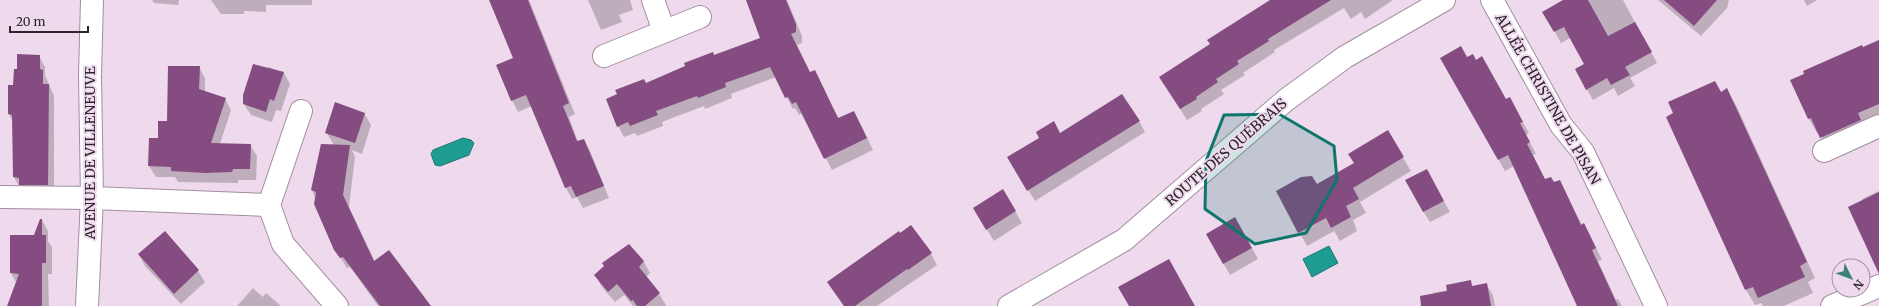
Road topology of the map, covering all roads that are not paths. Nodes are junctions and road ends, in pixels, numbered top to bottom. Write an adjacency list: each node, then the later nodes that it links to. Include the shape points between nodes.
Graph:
1 (92, 0): 12 (street, AVENUE DE VILLENEUVE)
2 (654, 0): 6 (street)
3 (1444, 0): 17 (street, ROUTE DES QUÉBRAIS, via 1345,57 1286,100 1124,240)
4 (1492, 0): 18 (street, ALLÉE CHRISTINE DE PISAN, via 1561,125 1583,152)
5 (700, 16): 6 (street)
6 (664, 31): 7 (street)
7 (604, 56)
8 (301, 112): 13 (street)
9 (1879, 126): 10 (street)
10 (1824, 151)
11 (0, 197): 12 (street)
12 (92, 198): 13 (street); 15 (street, AVENUE DE VILLENEUVE)
13 (269, 205): 16 (street, via 283,244)
14 (1879, 286): 19 (street)
15 (87, 306)
16 (337, 306)
17 (1009, 306)
18 (1656, 306)
19 (1832, 306)

